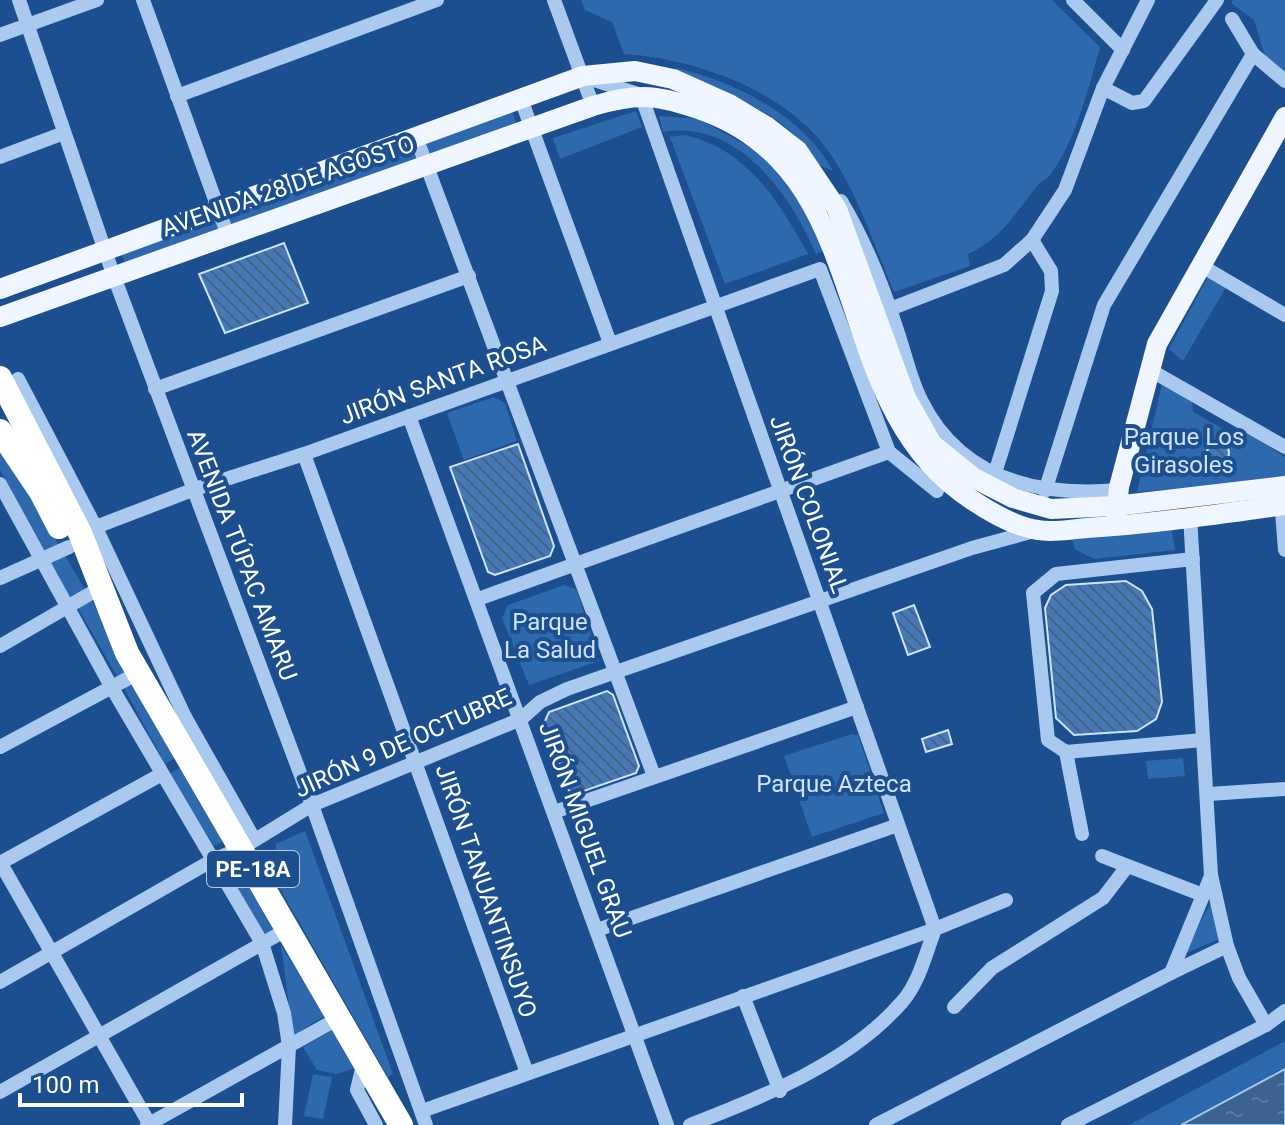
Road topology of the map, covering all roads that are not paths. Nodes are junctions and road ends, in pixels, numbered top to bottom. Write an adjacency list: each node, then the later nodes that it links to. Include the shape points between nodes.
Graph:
1 (19, 0): 10 (street, AVENIDA TÚPAC AMARU)
2 (97, 0): 10 (street)
3 (143, 0): 18 (street)
4 (437, 0): 18 (street)
5 (554, 0): 14 (street)
6 (1073, 0): 12 (street)
7 (1148, 0): 12 (street)
8 (1217, 0): 16 (street, via 1144,101 1132,103)
9 (1232, 19): 13 (street)
10 (30, 26): 11 (street); 23 (street, AVENIDA TÚPAC AMARU)
11 (0, 35)
12 (1123, 50): 16 (street)
13 (1253, 54): 15 (street); 55 (street, via 1104,305)
14 (583, 76): 17 (street); 19 (main road, AVENIDA 28 DE AGOSTO); 20 (street); 27 (main road, AVENIDA 28 DE AGOSTO, via 635,71 673,79 766,126 798,151)
15 (1285, 81)
16 (1103, 88): 30 (street, via 1065,190)
17 (641, 95): 20 (main road, AVENIDA 28 DE AGOSTO); 36 (street, JIRÓN COLONIAL); 61 (main road, via 665,97 720,117 756,138 785,164 819,216 890,406 918,453 951,486 983,507)
18 (177, 96): 28 (street)
19 (521, 99): 22 (street); 24 (main road, AVENIDA 28 DE AGOSTO)
20 (593, 106): 22 (main road, AVENIDA 28 DE AGOSTO)
21 (1285, 117): 32 (main road)
22 (531, 128): 26 (main road, AVENIDA 28 DE AGOSTO); 40 (street)
23 (64, 133): 25 (street); 31 (street, AVENIDA TÚPAC AMARU)
24 (416, 137): 26 (street); 28 (main road, AVENIDA 28 DE AGOSTO)
25 (0, 157)
26 (427, 165): 29 (main road, AVENIDA 28 DE AGOSTO); 34 (street)
27 (810, 168): 37 (street, via 832,185 855,225); 59 (main road, AVENIDA 28 DE AGOSTO, via 837,209 906,398 932,444 974,478 1013,498 1051,509)
28 (218, 208): 29 (street); 31 (main road, AVENIDA 28 DE AGOSTO)
29 (227, 233): 33 (main road, AVENIDA 28 DE AGOSTO)
30 (1032, 240): 37 (street, via 1004,265); 51 (street, via 1051,271 1052,291)
31 (104, 249): 33 (street, AVENIDA TÚPAC AMARU); 35 (main road, AVENIDA 28 DE AGOSTO)
32 (1200, 265): 38 (street); 41 (main road, via 1157,344)
33 (113, 274): 39 (main road, AVENIDA 28 DE AGOSTO); 44 (street, AVENIDA TÚPAC AMARU)
34 (469, 276): 43 (street); 44 (street)
35 (0, 289)
36 (716, 306): 40 (street, JIRÓN SANTA ROSA); 49 (street, JIRÓN SANTA ROSA, via 820,269); 57 (street, JIRÓN COLONIAL)
37 (890, 309): 51 (street, via 921,400 966,457)
38 (1285, 315)
39 (0, 317)
40 (610, 343): 43 (street, JIRÓN SANTA ROSA)
41 (1150, 370): 48 (street); 59 (main road)
42 (9, 379): 62 (highway, PE-18A)
43 (507, 381): 46 (street, JIRÓN SANTA ROSA); 66 (street)
44 (155, 389): 53 (street, AVENIDA TÚPAC AMARU)
45 (0, 401): 56 (highway, via 33,461)
46 (409, 416): 50 (street, JIRÓN SANTA ROSA); 69 (street, JIRÓN MIGUEL GRAU)
47 (0, 431): 56 (highway, PE-18A)
48 (1285, 447)
49 (889, 452): 54 (street); 57 (street)
50 (304, 454): 53 (street, JIRÓN SANTA ROSA); 82 (street, JIRÓN TANUANTINSUYO)
51 (995, 473): 55 (street)
52 (0, 484): 65 (street)
53 (195, 489): 62 (street, JIRÓN SANTA ROSA); 87 (street, AVENIDA TÚPAC AMARU)
54 (937, 491)
55 (1045, 491): 59 (street, via 1080,494)
56 (41, 492): 62 (highway, PE-18A)
57 (781, 492): 66 (street); 70 (street, JIRÓN COLONIAL)
58 (1283, 496): 59 (main road); 60 (main road); 63 (street)
59 (1116, 507): 60 (main road); 61 (main road)
60 (1190, 516): 64 (street)
61 (1038, 530): 70 (street, JIRÓN 9 DE OCTUBRE)
62 (82, 536): 65 (street, JIRÓN SANTA ROSA); 68 (highway, PE-18A); 72 (highway, PE-18A); 91 (street, via 185,717)
63 (1285, 550)
64 (1193, 559): 79 (street); 81 (street, via 1056,574 1033,593 1048,740)
65 (42, 560): 67 (street, JIRÓN SANTA ROSA); 71 (street)
66 (576, 564): 69 (street); 75 (street)
67 (0, 578)
68 (93, 592): 71 (street); 72 (highway, PE-18A)
69 (478, 599): 78 (street, JIRÓN MIGUEL GRAU)
70 (820, 601): 75 (street, JIRÓN 9 DE OCTUBRE); 77 (street, JIRÓN COLONIAL)
71 (68, 608): 73 (street); 76 (street)
72 (109, 611): 74 (highway, PE-18A)
73 (0, 646)
74 (138, 673): 76 (street); 91 (highway, PE-18A)
75 (616, 674): 78 (street, JIRÓN 9 DE OCTUBRE, via 540,702); 84 (street)
76 (112, 688): 80 (street); 83 (street)
77 (857, 707): 84 (street); 89 (street, JIRÓN COLONIAL)
78 (521, 719): 82 (street, JIRÓN 9 DE OCTUBRE); 88 (street, JIRÓN MIGUEL GRAU)
79 (1203, 740): 81 (street); 86 (street)
80 (0, 747)
81 (1066, 752): 90 (street)
82 (417, 759): 87 (street, JIRÓN 9 DE OCTUBRE); 116 (street, JIRÓN TANUANTINSUYO)
83 (162, 774): 93 (street); 94 (street)
84 (654, 776): 88 (street)
85 (1285, 789): 86 (street)
86 (1209, 794): 96 (street)
87 (312, 805): 91 (street, JIRÓN 9 DE OCTUBRE); 119 (street, AVENIDA TÚPAC AMARU)
88 (554, 812): 101 (street, JIRÓN MIGUEL GRAU)
89 (898, 825): 99 (street, JIRÓN COLONIAL); 101 (street)
90 (1082, 834)
91 (248, 843): 93 (street, JIRÓN 9 DE OCTUBRE); 100 (highway, PE-18A)
92 (1102, 856): 95 (street)
93 (213, 860): 102 (street); 104 (street, JIRÓN 9 DE OCTUBRE)
94 (0, 862): 104 (street)
95 (1126, 868): 97 (street); 108 (street, via 1103,898 992,968)
96 (1211, 875): 97 (street); 103 (street)
97 (1203, 895): 105 (street)
98 (1006, 900): 99 (street)
99 (935, 929): 107 (street); 117 (street, via 903,1001 869,1033)
100 (286, 930): 102 (street); 110 (highway, PE-18A)
101 (597, 930): 112 (street, JIRÓN MIGUEL GRAU)
102 (262, 943): 113 (street); 114 (street)
103 (1227, 946): 105 (street); 111 (street)
104 (54, 951): 106 (street, JIRÓN 9 DE OCTUBRE); 113 (street)
105 (1171, 973): 126 (street)
106 (0, 982)
107 (743, 996): 112 (street); 117 (street)
108 (954, 1007)
109 (1285, 1011): 111 (street)
110 (339, 1018): 114 (street); 115 (highway, PE-18A)
111 (1266, 1025): 127 (street)
112 (635, 1033): 116 (street); 124 (street, JIRÓN MIGUEL GRAU)
113 (101, 1035): 118 (street); 120 (street)
114 (289, 1046): 120 (street); 121 (street)
115 (364, 1060): 122 (street, via 357,1090); 123 (highway, PE-18A)
116 (527, 1073): 119 (street)
117 (780, 1091): 125 (street)
118 (0, 1092)
119 (424, 1118)
120 (149, 1125)
121 (285, 1125)
122 (376, 1125)
123 (401, 1125)
124 (667, 1125)
125 (690, 1125)
126 (876, 1125)
127 (1068, 1125)

